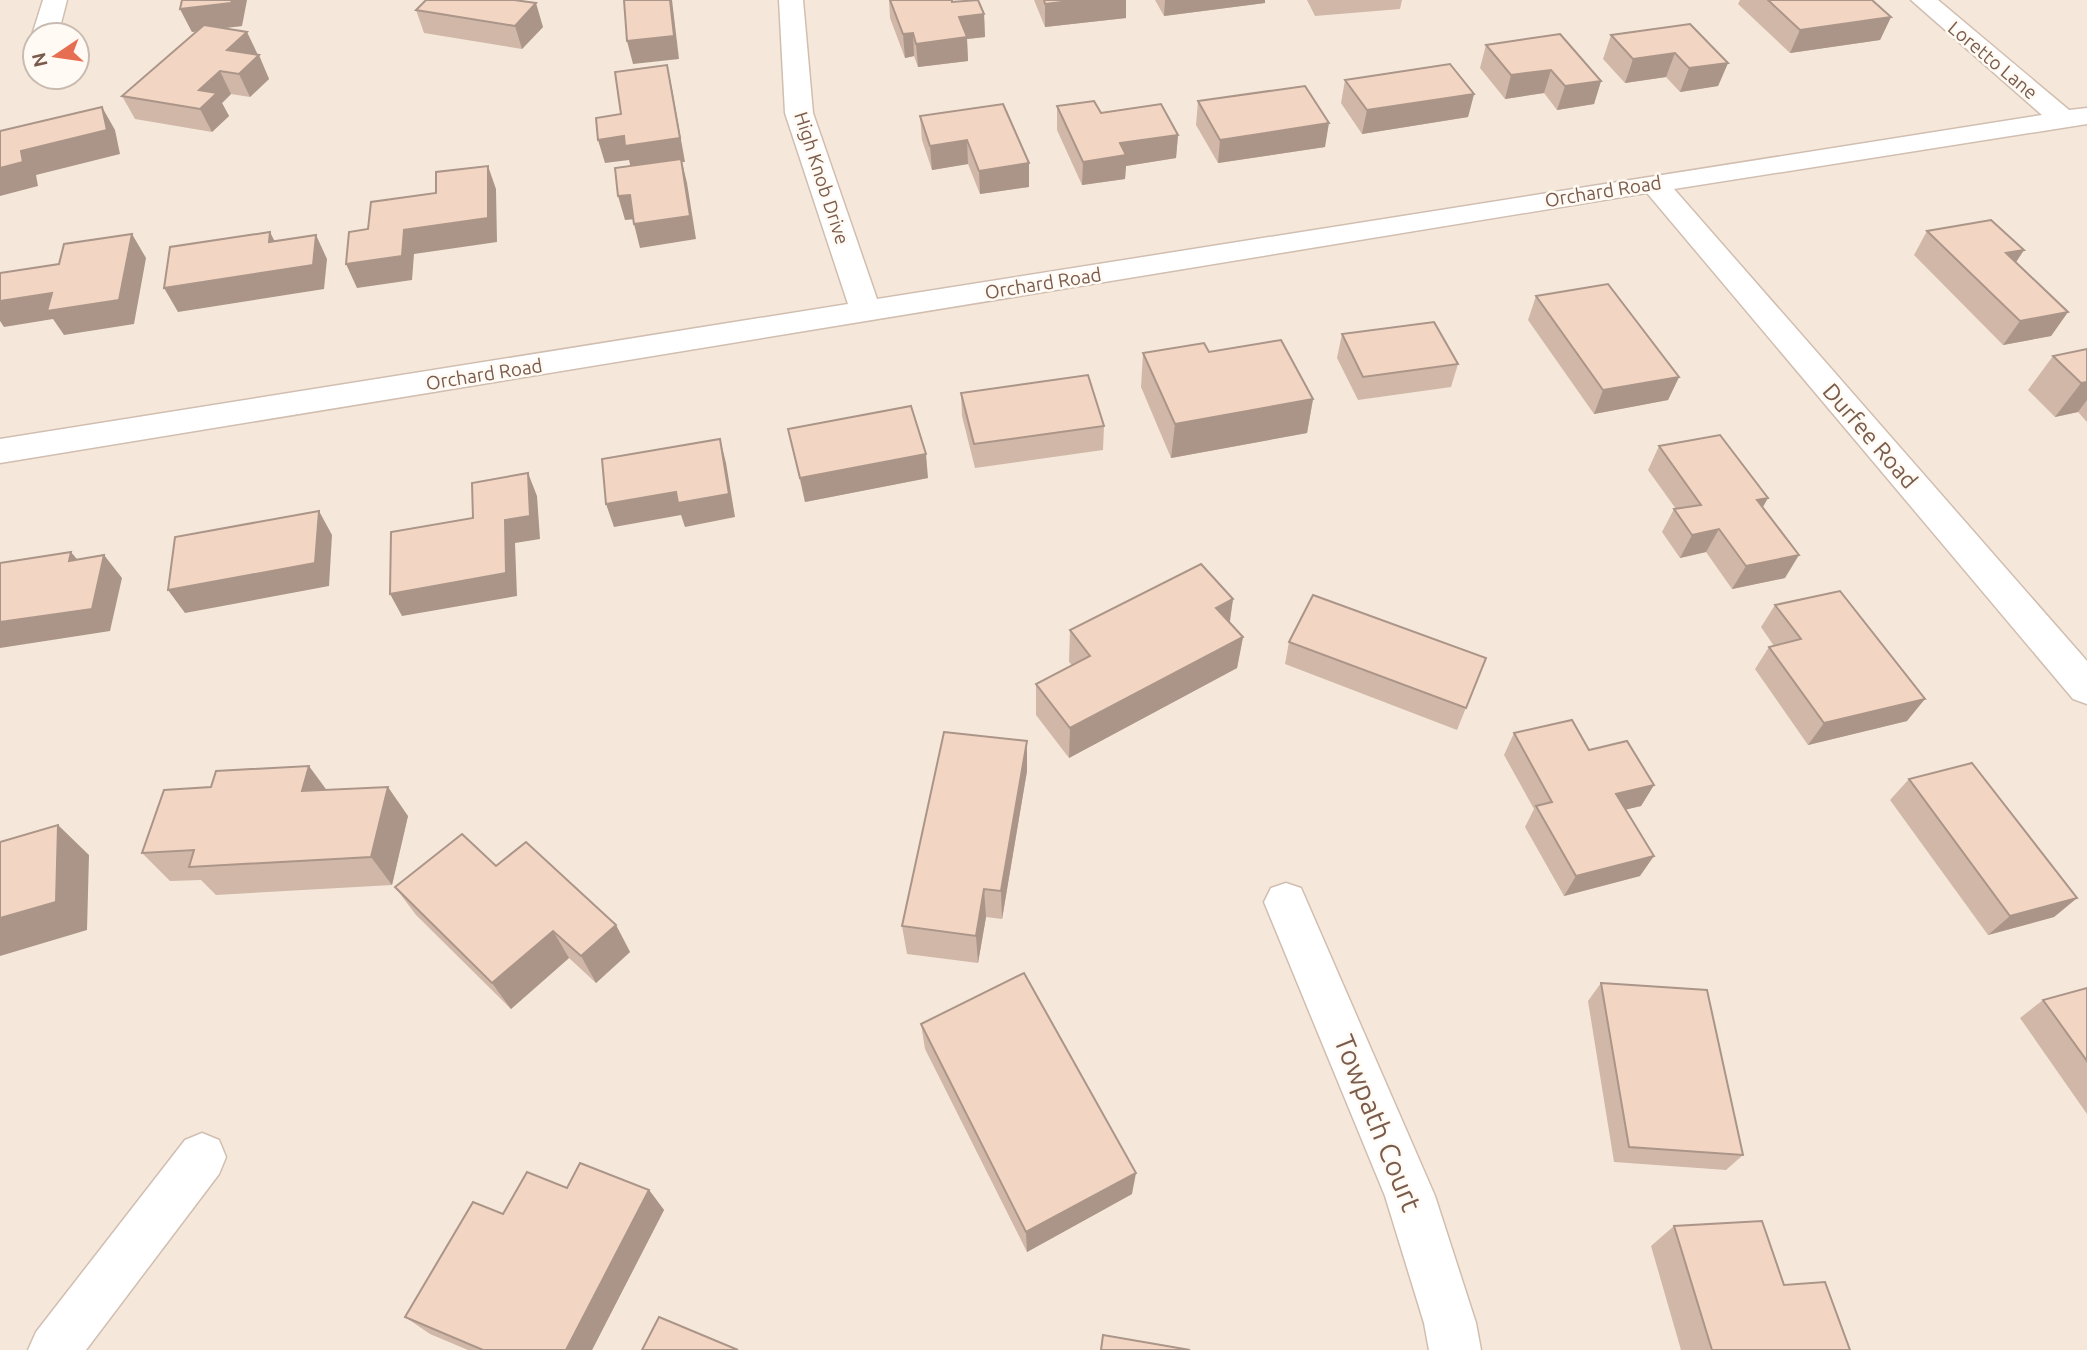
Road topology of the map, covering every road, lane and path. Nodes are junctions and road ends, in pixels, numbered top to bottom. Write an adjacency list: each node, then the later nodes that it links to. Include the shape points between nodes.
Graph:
1 (55, 0): 4 (street)
2 (791, 0): 7 (street, High Knob Drive, via 799,113)
3 (1923, 0): 5 (street, Loretto Lane)
4 (49, 21)
5 (2075, 118): 6 (street, Orchard Road)
6 (1653, 183): 7 (street, Orchard Road); 9 (street, Durfee Road)
7 (866, 312): 8 (street, Orchard Road)
8 (0, 451)
9 (2087, 688)
10 (1286, 902): 13 (street, Towpath Court, via 1410,1196)
11 (202, 1157): 12 (street)
12 (54, 1350)
13 (1455, 1350)

